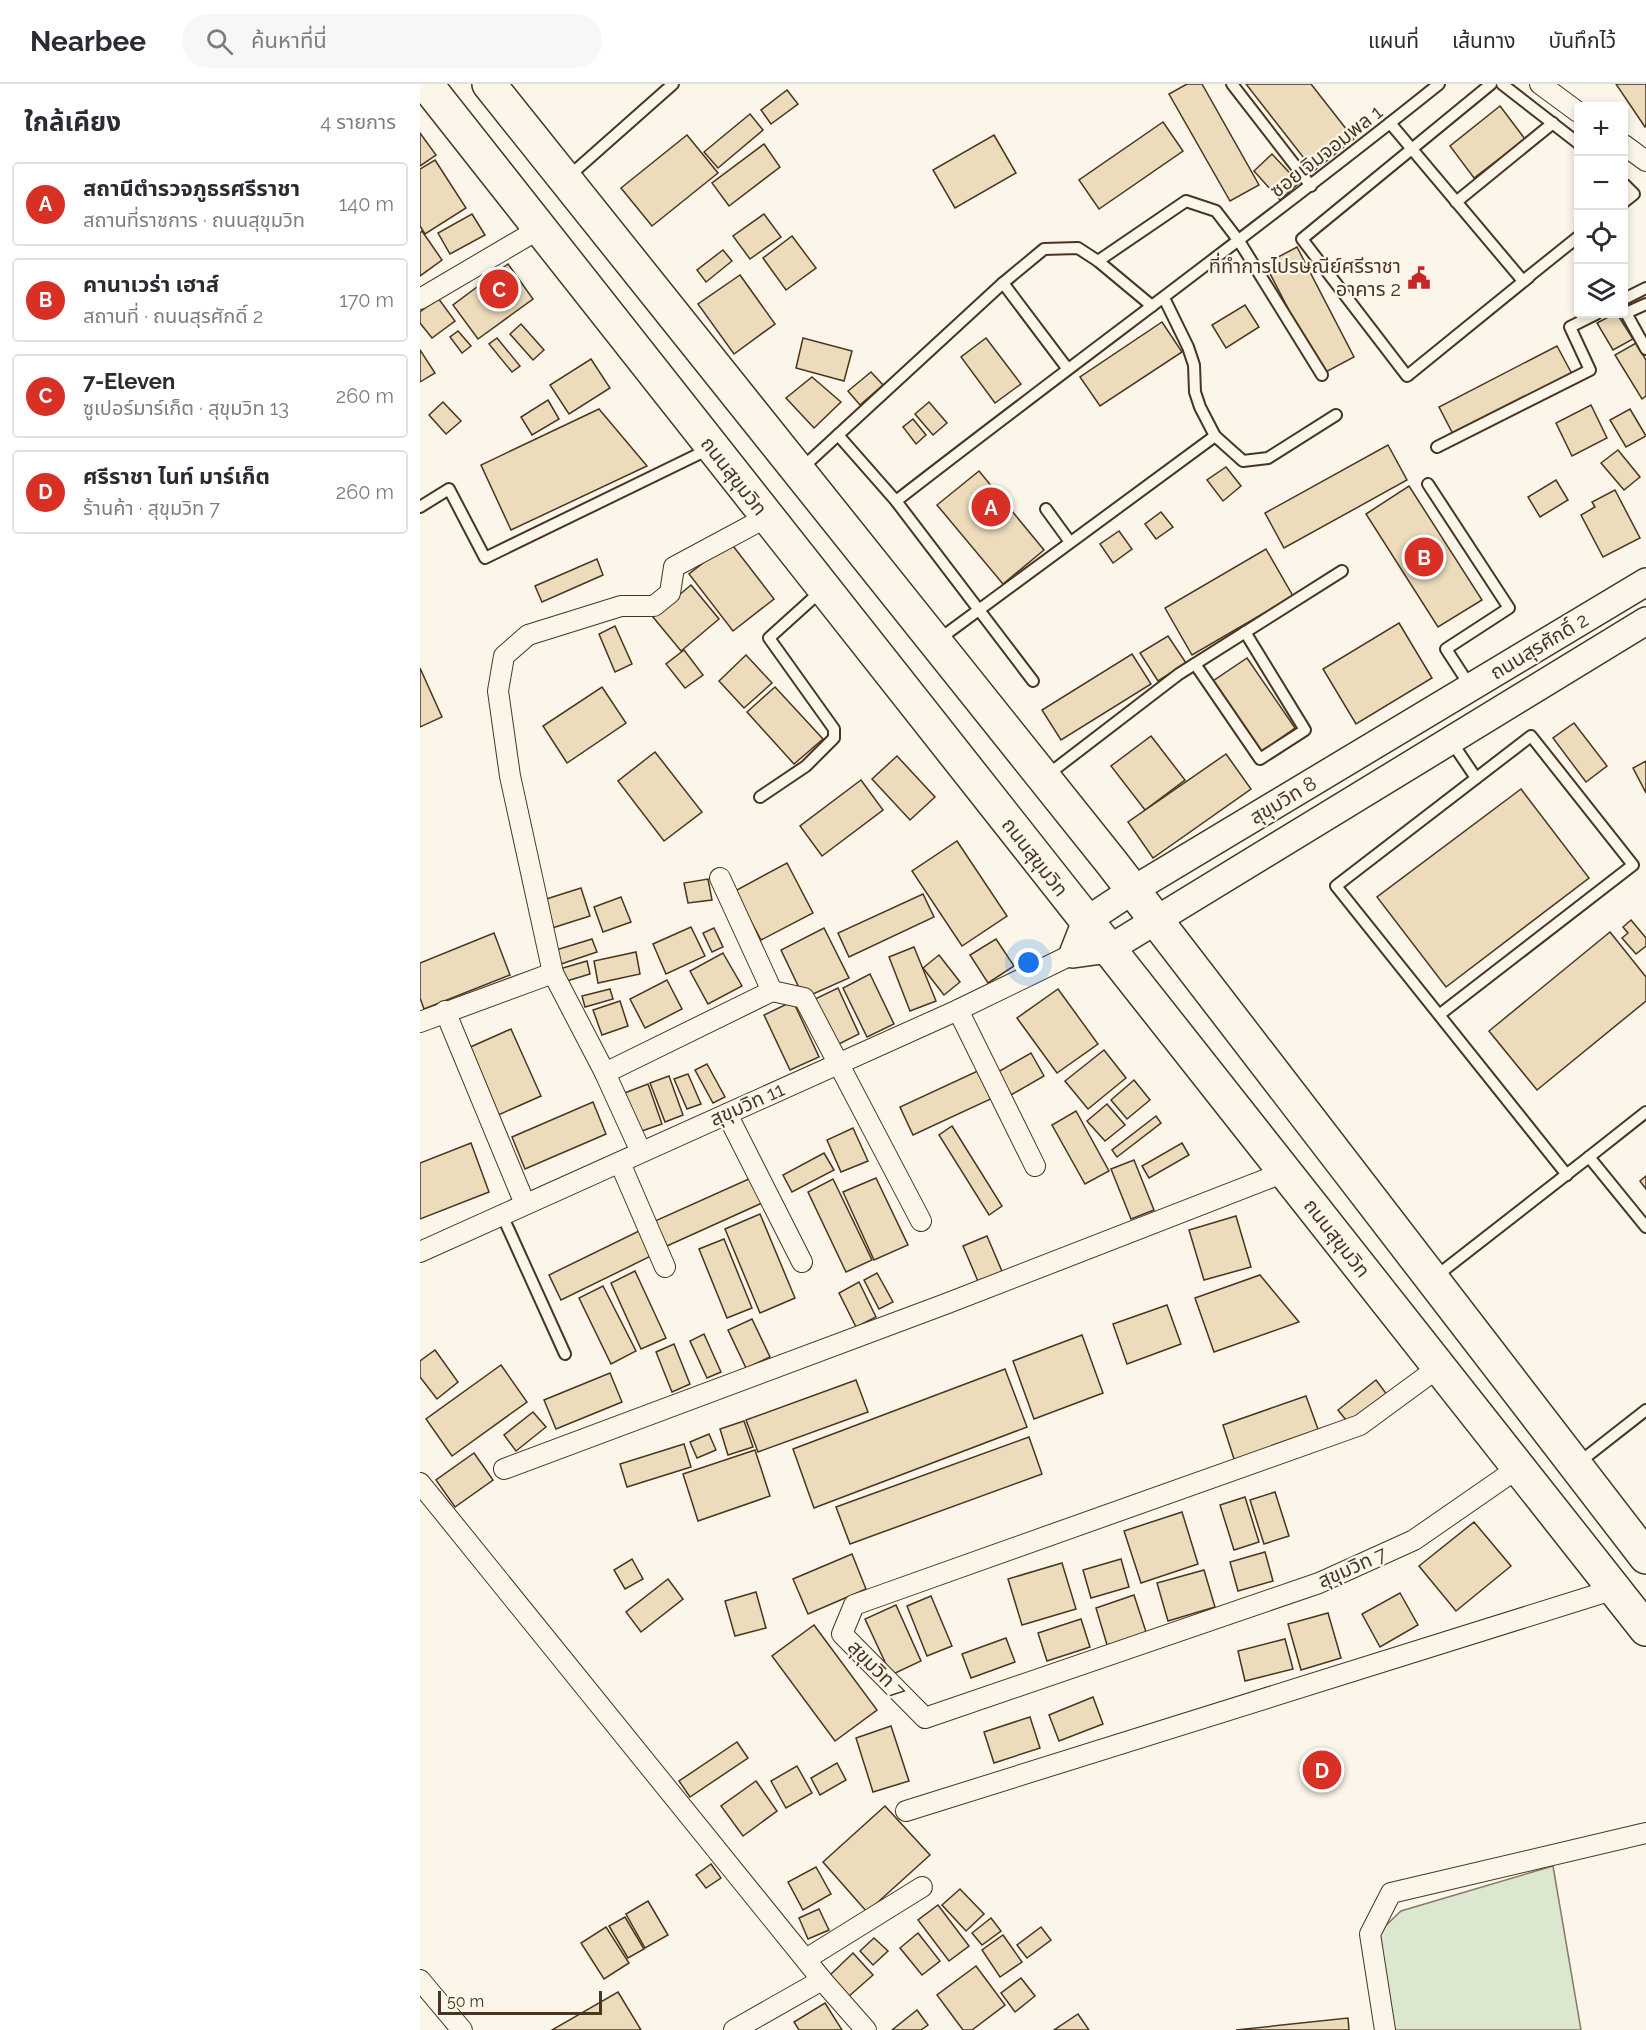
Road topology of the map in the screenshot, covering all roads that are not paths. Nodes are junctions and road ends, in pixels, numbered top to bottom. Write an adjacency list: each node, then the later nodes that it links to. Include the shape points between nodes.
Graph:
1 (426, 84): 21 (highway, ถนนสุขุมวิท)
2 (489, 84): 16 (highway)
3 (673, 84): 16 (lane)
4 (1232, 84): 17 (lane)
5 (1439, 84): 10 (lane, ซอยเจิมจอมพล 1)
6 (1491, 84): 14 (lane)
7 (1502, 84): 11 (lane)
8 (1540, 84): 9 (street)
9 (1574, 109)
10 (1390, 123): 14 (lane); 17 (lane, ซอยเจิมจอมพล 1)
11 (1553, 123): 12 (lane); 20 (lane)
12 (1574, 140)
13 (1628, 148): 15 (street)
14 (1411, 149): 20 (lane); 25 (lane, via 1302,239 1407,375)
15 (1646, 161)
16 (566, 179): 42 (highway)
17 (1311, 186): 23 (lane, ซอยเจิมจอมพล 1)
18 (1628, 189): 19 (lane, via 1634,194)
19 (1628, 198)
20 (1456, 202): 25 (lane, via 1523,281)
21 (539, 230): 30 (street); 40 (highway, ถนนสุขุมวิท)
22 (1574, 240): 25 (lane)
23 (1239, 241): 24 (lane, via 1216,211 1186,201); 29 (lane, ซอยเจิมจอมพล 1); 36 (lane)
24 (1098, 261): 26 (lane, via 1078,248 1044,249); 32 (lane)
25 (1529, 277)
26 (1003, 283): 35 (lane); 38 (lane)
27 (1646, 288): 28 (lane)
28 (1628, 297)
29 (1164, 298): 32 (lane, ซอยเจิมจอมพล 1); 39 (lane, via 1188,347 1194,365 1195,392)
30 (420, 299)
31 (1646, 304): 34 (lane, via 1626,313)
32 (1152, 306): 35 (lane, ซอยเจิมจอมพล 1)
33 (1588, 318): 41 (lane, via 1570,327 1590,370)
34 (1646, 349)
35 (1067, 368): 44 (lane, ซอยเจิมจอมพล 1)
36 (1322, 375)
37 (1336, 415): 39 (lane, via 1268,458 1243,461)
38 (838, 435): 42 (lane); 44 (lane)
39 (1215, 436): 48 (lane)
40 (712, 447): 45 (lane, via 485,558 449,489); 47 (highway, ถนนสุขุมวิท)
41 (1437, 447)
42 (799, 471): 55 (highway)
43 (1428, 484): 58 (lane, via 1509,608 1446,649)
44 (896, 501): 52 (lane)
45 (420, 507)
46 (1046, 509): 48 (lane)
47 (767, 517): 51 (highway, ถนนสุขุมวิท); 70 (street, via 674,567 670,593 654,606 621,606 528,635 504,656 498,691 510,776)
48 (1070, 542): 52 (lane)
49 (1342, 571): 54 (lane)
50 (1646, 582): 58 (main road, ถนนสุรศักดิ์ 2)
51 (824, 589): 63 (lane, via 769,638 834,729 834,738 806,766); 67 (highway, ถนนสุขุมวิท)
52 (978, 609): 55 (lane); 57 (lane)
53 (1646, 621): 60 (main road, ถนนสุรศักดิ์ 2)
54 (1245, 632): 56 (lane); 56 (lane, via 1305,730 1260,759)
55 (935, 643): 61 (highway)
56 (1195, 664): 61 (lane)
57 (1033, 681)
58 (1470, 686): 59 (main road, ถนนสุรศักดิ์ 2)
59 (1433, 710): 60 (main road); 65 (main road, สุขุมวิท 8)
60 (1451, 740): 62 (lane); 66 (main road, สุขุมวิท 8)
61 (1044, 777): 65 (highway)
62 (1476, 778): 74 (lane, via 1336,886); 74 (lane, via 1531,736 1633,865)
63 (760, 797)
64 (720, 878): 71 (street)
65 (1133, 890): 66 (highway); 67 (main road)
66 (1156, 920): 68 (main road, สุขุมวิท 11); 93 (highway)
67 (1086, 921): 68 (highway, ถนนสุขุมวิท); 69 (main road)
68 (1109, 950): 69 (main road, สุขุมวิท 11); 84 (highway, ถนนสุขุมวิท)
69 (1073, 954): 72 (street, สุขุมวิท 11)
70 (553, 973): 73 (street); 77 (street)
71 (772, 991): 76 (street, via 804,998); 77 (street)
72 (958, 1010): 76 (street, สุขุมวิท 11); 83 (street)
73 (446, 1011): 75 (street); 86 (street)
74 (1439, 1015): 85 (lane)
75 (420, 1022)
76 (838, 1063): 79 (street, สุขุมวิท 11); 88 (street)
77 (605, 1073): 80 (street)
78 (1646, 1112): 81 (lane)
79 (727, 1114): 80 (street, สุขุมวิท 11); 91 (street)
80 (641, 1152): 82 (street, สุขุมวิท 11)
81 (1589, 1157): 85 (lane); 89 (lane)
82 (620, 1163): 86 (street, สุขุมวิท 11); 92 (street)
83 (1035, 1166)
84 (1285, 1172): 95 (highway, ถนนสุขุมวิท); 99 (street)
85 (1567, 1175): 93 (lane)
86 (525, 1204): 87 (street, สุขุมวิท 11)
87 (502, 1215): 90 (street, สุขุมวิท 11); 94 (lane)
88 (921, 1221)
89 (1646, 1227)
90 (420, 1252)
91 (802, 1263)
92 (665, 1267)
93 (1433, 1279): 97 (highway)
94 (566, 1354)
95 (1439, 1367): 98 (highway, ถนนสุขุมวิท); 98 (street, สุขุมวิท 7, via 1360,1425 854,1605 842,1634 925,1718 1319,1583 1414,1540)
96 (1646, 1410): 97 (lane)
97 (1577, 1465): 101 (highway)
98 (1518, 1468): 102 (highway, ถนนสุขุมวิท)
99 (504, 1469)
100 (420, 1483): 107 (street)
101 (1646, 1557)
102 (1615, 1589): 103 (highway, ถนนสุขุมวิท); 104 (street)
103 (1646, 1629)
104 (906, 1811)
105 (1646, 1833): 113 (street, via 1391,1893 1370,1934)
106 (922, 1887): 107 (street)
107 (806, 1959): 109 (street)
108 (420, 1980): 110 (street)
109 (822, 1980): 111 (street); 112 (street)
110 (462, 2030)
111 (734, 2030)
112 (866, 2030)
113 (1385, 2030)

